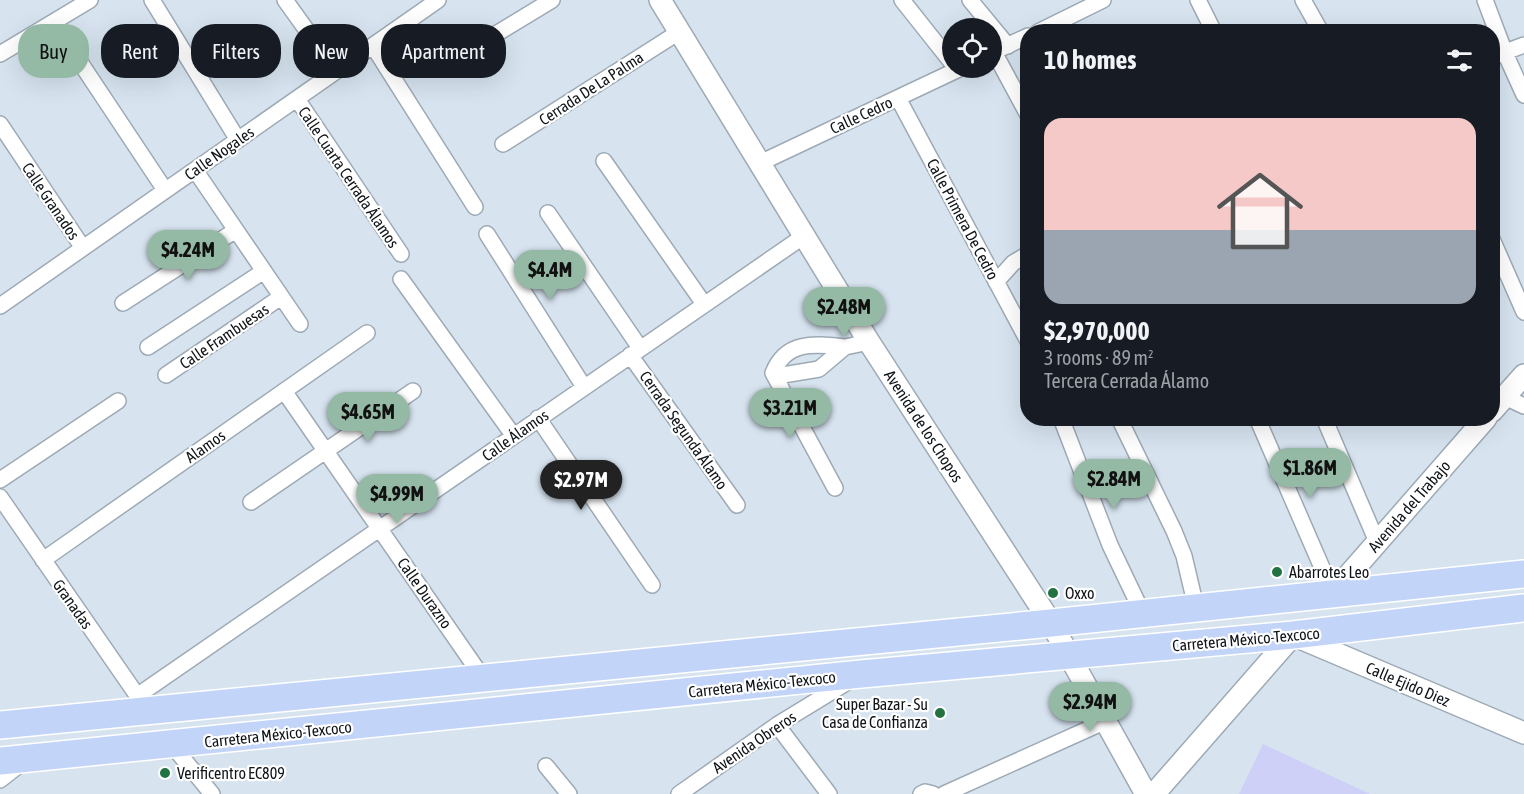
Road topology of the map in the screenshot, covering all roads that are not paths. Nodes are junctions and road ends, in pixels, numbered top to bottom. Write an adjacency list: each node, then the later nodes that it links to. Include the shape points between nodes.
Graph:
1 (90, 0): 14 (street)
2 (152, 0): 39 (street)
3 (285, 0): 15 (street)
4 (438, 0): 24 (street, Calle Nogales)
5 (552, 0): 20 (street)
6 (660, 0): 21 (main road, Avenida de los Chopos)
7 (902, 0): 27 (street)
8 (970, 0): 13 (street)
9 (1104, 0): 16 (street)
10 (1198, 0): 17 (street)
11 (1303, 0): 18 (street)
12 (1485, 0): 19 (street)
13 (980, 18)
14 (54, 23): 28 (street); 44 (street)
15 (302, 24)
16 (1054, 24)
17 (1210, 24)
18 (1316, 24)
19 (1491, 24)
20 (506, 28)
21 (679, 32): 40 (street, Cerrada De La Palma); 42 (main road, Avenida de los Chopos)
22 (1020, 40): 25 (street)
23 (1524, 45): 29 (street)
24 (373, 46): 26 (street, Calle Nogales); 45 (street)
25 (1002, 48)
26 (369, 49)
27 (942, 49)
28 (0, 54)
29 (1500, 55)
30 (1500, 57): 34 (street)
31 (1002, 59): 36 (street)
32 (942, 75): 35 (street, Calle Cedro)
33 (326, 78): 37 (street, Calle Nogales)
34 (1524, 95)
35 (898, 98): 42 (street, Calle Cedro); 56 (street, Calle Primera De Cedro)
36 (1020, 98)
37 (297, 99): 39 (street, Calle Nogales); 51 (street, Calle Cuarta Cerrada Álamos)
38 (0, 124): 50 (street, Calle Granados)
39 (238, 140): 43 (street, Calle Nogales)
40 (503, 144)
41 (604, 161): 59 (street)
42 (760, 163): 49 (main road, Avenida de los Chopos)
43 (195, 170): 44 (street, Calle Nogales); 47 (street)
44 (165, 190): 50 (street, Calle Nogales)
45 (475, 207)
46 (548, 213): 68 (street, Cerrada Segunda Álamo)
47 (236, 230): 54 (street); 58 (street)
48 (488, 234): 72 (street)
49 (804, 236): 59 (street, Calle Álamos); 65 (main road, Avenida de los Chopos)
50 (83, 248): 60 (street, Calle Nogales)
51 (401, 254)
52 (1500, 257): 61 (street)
53 (1020, 259): 56 (street)
54 (264, 271): 57 (street); 66 (street)
55 (401, 279): 85 (street)
56 (996, 282): 63 (street, Calle Primera De Cedro)
57 (281, 297): 62 (street); 70 (street, Calle Frambuesas)
58 (123, 303)
59 (704, 304): 68 (street, Calle Álamos)
60 (0, 306)
61 (1524, 312)
62 (300, 324)
63 (1020, 326)
64 (367, 333): 73 (street, Alamos)
65 (869, 342): 67 (street); 101 (main road, Avenida de los Chopos)
66 (148, 347)
67 (845, 347): 69 (street, via 819,369); 69 (street, via 806,345 788,352)
68 (635, 352): 72 (street, Calle Álamos); 91 (street, Cerrada Segunda Álamo)
69 (773, 374): 88 (street)
70 (166, 375)
71 (1524, 375): 76 (main road)
72 (584, 387): 79 (street, Calle Álamos)
73 (284, 391): 86 (street, Calle Durazno); 94 (street, Alamos)
74 (413, 391): 86 (street)
75 (118, 401): 87 (street)
76 (1500, 403)
77 (1500, 404): 78 (street)
78 (1524, 406)
79 (538, 418): 85 (street, Calle Álamos); 96 (street)
80 (1064, 426): 100 (street, via 1110,545)
81 (1123, 426): 98 (street, via 1174,531)
82 (1261, 426): 97 (street)
83 (1327, 426): 93 (street)
84 (1472, 426): 93 (main road, Avenida del Trabajo)
85 (513, 435): 92 (street, Calle Álamos)
86 (326, 451): 90 (street); 92 (street, Calle Durazno)
87 (0, 480)
88 (836, 488)
89 (0, 497): 94 (street, Granadas)
90 (251, 502)
91 (737, 505)
92 (379, 528): 105 (street, Calle Durazno); 106 (street, Calle Álamos)
93 (1377, 542): 97 (main road, Avenida del Trabajo)
94 (43, 560): 106 (street, Granadas)
95 (1524, 574): 97 (highway, Carretera México-Texcoco)
96 (652, 585)
97 (1334, 593): 98 (highway, Carretera México-Texcoco)
98 (1196, 607): 100 (highway, Carretera México-Texcoco)
99 (1524, 608): 102 (highway, Carretera México-Texcoco)
100 (1142, 612): 101 (highway, Carretera México-Texcoco)
101 (1051, 622): 103 (main road, Avenida de los Chopos); 105 (highway, Carretera México-Texcoco)
102 (1293, 635): 103 (highway, Carretera México-Texcoco); 110 (main road, Calle Ejido Diez); 124 (main road)
103 (1068, 654): 104 (highway, Carretera México-Texcoco); 107 (main road, Avenida de los Chopos)
104 (861, 674): 109 (street, Avenida Obreros); 111 (highway, Carretera México-Texcoco)
105 (483, 678): 106 (highway, Carretera México-Texcoco)
106 (142, 703): 108 (highway, Carretera México-Texcoco)
107 (1106, 721): 122 (street); 123 (main road, Avenida de los Chopos)
108 (0, 725)
109 (777, 725): 118 (street, Avenida Obreros); 119 (street)
110 (1524, 733)
111 (172, 745): 112 (highway, Carretera México-Texcoco); 116 (street)
112 (28, 759): 113 (highway, Carretera México-Texcoco); 115 (street)
113 (0, 761)
114 (546, 766): 117 (street)
115 (0, 780)
116 (212, 794)
117 (569, 794)
118 (679, 794)
119 (829, 794)
120 (921, 794): 121 (street)
121 (933, 794)
122 (944, 794)
123 (1146, 794)
124 (1154, 794)

